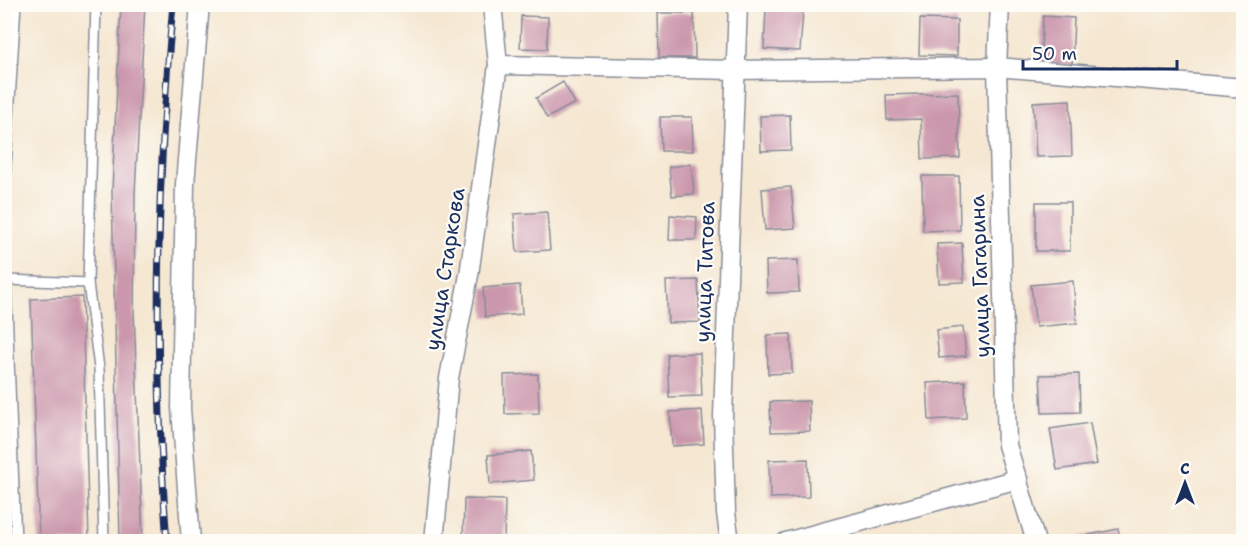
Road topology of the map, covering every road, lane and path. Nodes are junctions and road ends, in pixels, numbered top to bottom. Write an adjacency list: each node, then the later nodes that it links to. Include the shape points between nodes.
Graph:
1 (16, 4): 11 (lane, via 6,165)
2 (96, 4): 12 (lane)
3 (200, 4): 16 (street, via 185,184 181,397)
4 (492, 4): 7 (street, улица Старкова)
5 (738, 4): 9 (street, улица Титова)
6 (1000, 4): 8 (street, улица Гагарина)
7 (498, 65): 9 (street); 17 (street, улица Старкова, via 469,275 449,378)
8 (997, 67): 9 (street); 10 (street); 13 (street, улица Гагарина, via 1007,445)
9 (734, 70): 18 (street, улица Титова, via 723,416)
10 (1244, 88)
11 (6, 280): 12 (lane); 14 (lane)
12 (88, 283): 15 (lane, via 99,369)
13 (1017, 479): 19 (street); 20 (street, улица Гагарина)
14 (16, 542)
15 (104, 542)
16 (191, 542)
17 (434, 542)
18 (730, 542)
19 (786, 542)
20 (1036, 542)

